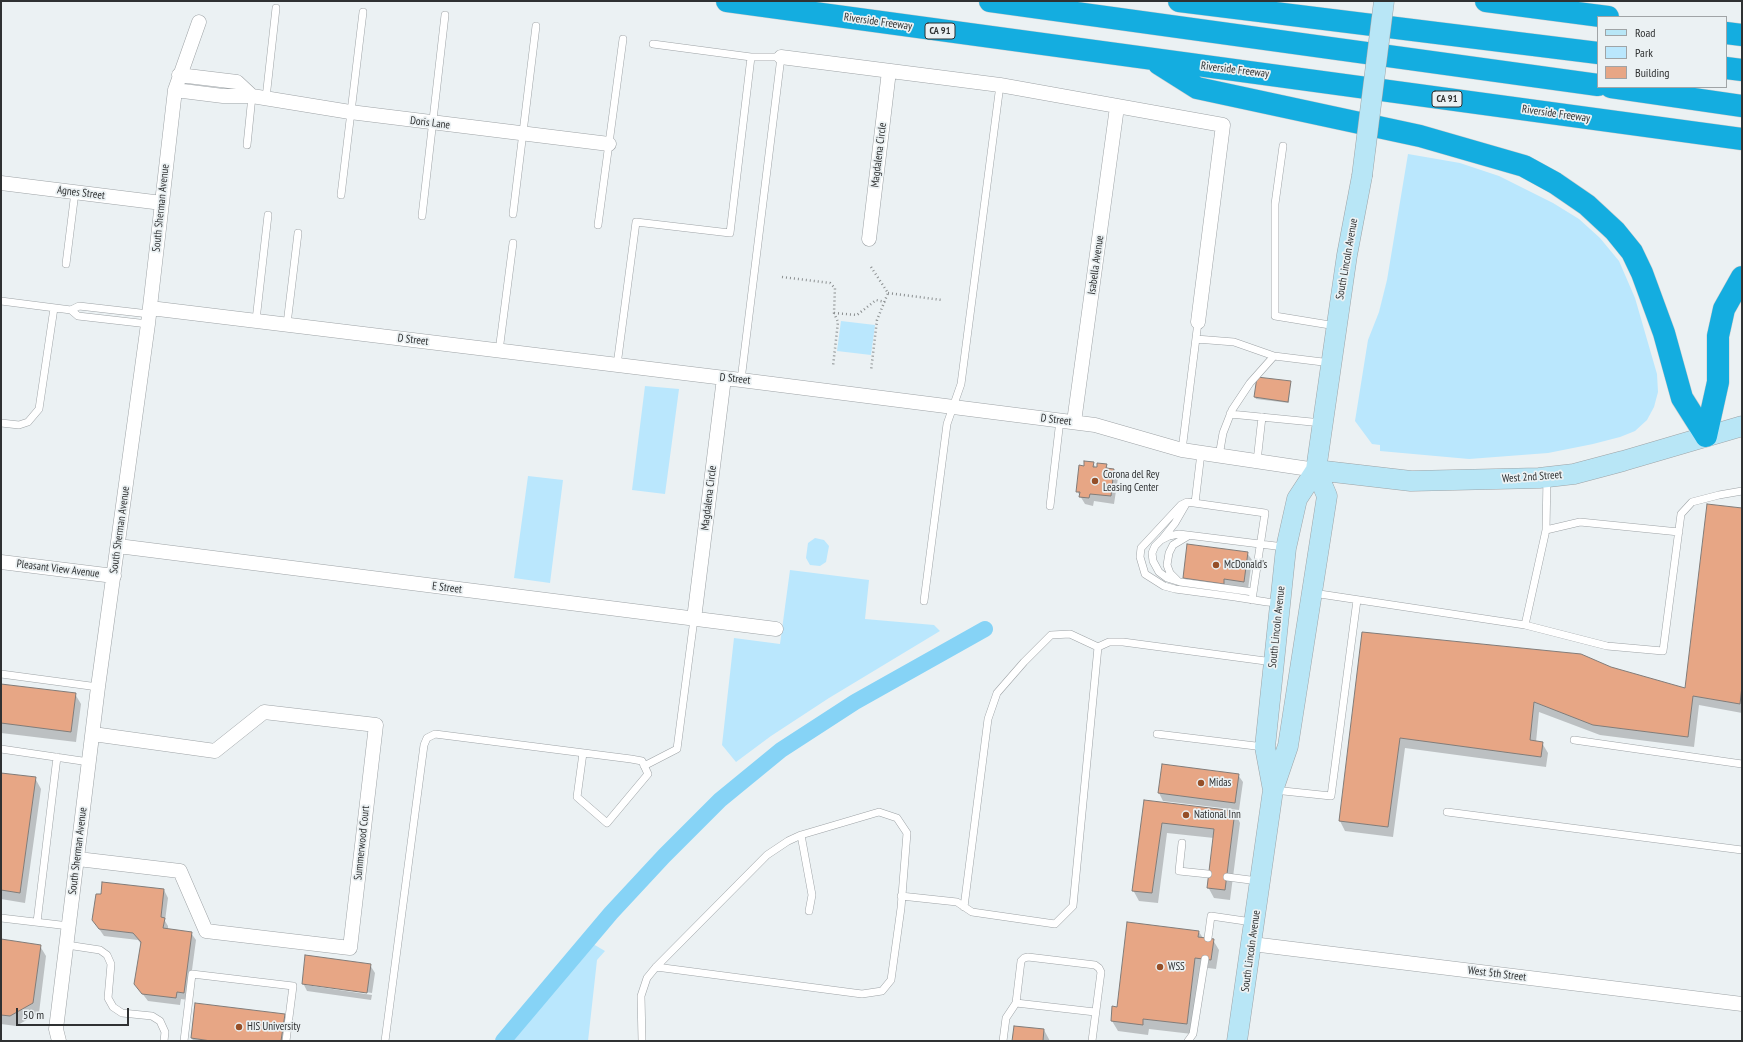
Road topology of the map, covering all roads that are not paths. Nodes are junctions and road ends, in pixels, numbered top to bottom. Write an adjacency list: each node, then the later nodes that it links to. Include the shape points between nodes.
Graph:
1 (727, 1): 19 (highway, Riverside Freeway / CA 91)
2 (990, 1): 25 (highway)
3 (1179, 1): 16 (highway)
4 (1384, 1): 58 (main road, South Lincoln Avenue, bridge, via 1362,176)
5 (1486, 1): 9 (highway)
6 (276, 8): 28 (lane)
7 (363, 12): 31 (lane)
8 (445, 15): 32 (lane)
9 (1600, 16)
10 (199, 22): 23 (street, South Sherman Avenue)
11 (536, 26): 33 (lane)
12 (1727, 33): 13 (highway)
13 (1742, 35)
14 (623, 39): 35 (lane)
15 (654, 44): 17 (lane)
16 (1597, 53)
17 (751, 57): 18 (lane); 63 (lane, via 730,233 636,222)
18 (781, 57): 22 (street); 65 (lane)
19 (1153, 60): 34 (highway, Riverside Freeway / CA 91); 74 (highway, via 1197,88 1420,136 1524,166 1555,183 1586,205 1615,231 1632,252 1662,326 1682,398)
20 (1727, 68): 21 (highway)
21 (1742, 70)
22 (888, 71): 24 (street); 47 (street, Magdalena Circle)
23 (179, 76): 27 (street, South Sherman Avenue); 28 (street, via 237,82)
24 (1000, 85): 30 (street); 66 (lane, via 961,384)
25 (1597, 85)
26 (1618, 88): 29 (highway)
27 (175, 90): 28 (street, Doris Lane); 41 (street, South Sherman Avenue)
28 (259, 97): 31 (street, Doris Lane); 36 (lane)
29 (1742, 106)
30 (1117, 107): 56 (street, via 1223,125); 70 (street, Isabella Avenue)
31 (350, 112): 32 (street, Doris Lane); 40 (lane)
32 (432, 123): 33 (street, Doris Lane); 44 (lane)
33 (522, 134): 35 (street, Doris Lane); 42 (lane)
34 (1742, 139)
35 (609, 144): 45 (lane)
36 (247, 145)
37 (1283, 146): 58 (lane, via 1276,204 1275,316)
38 (1, 183): 39 (street, Agnes Street)
39 (75, 192): 41 (street, Agnes Street); 49 (lane)
40 (341, 195)
41 (162, 203): 54 (street, South Sherman Avenue)
42 (513, 214)
43 (268, 215): 55 (lane)
44 (422, 216)
45 (598, 225)
46 (298, 233): 57 (lane)
47 (869, 239)
48 (513, 243): 60 (lane)
49 (66, 264)
50 (1742, 277): 74 (highway, via 1724,309 1718,336 1718,382)
51 (1, 301): 52 (lane)
52 (54, 308): 53 (lane); 71 (lane, via 39,409 28,422 19,425)
53 (71, 310): 54 (lane, via 79,306); 54 (lane, via 78,316)
54 (149, 316): 55 (street, D Street); 89 (street, South Sherman Avenue)
55 (256, 320): 57 (street, D Street)
56 (1198, 322): 59 (lane)
57 (287, 324): 60 (street, D Street)
58 (1336, 326): 62 (main road, South Lincoln Avenue)
59 (1196, 340): 61 (lane, via 1234,342); 75 (lane)
60 (499, 351): 63 (street, D Street)
61 (1274, 356): 62 (lane); 67 (lane, via 1250,382)
62 (1331, 363): 72 (main road, South Lincoln Avenue)
63 (616, 365): 64 (street, D Street)
64 (724, 378): 65 (street, D Street); 99 (street, Magdalena Circle)
65 (740, 380): 66 (street, D Street)
66 (953, 406): 69 (street, D Street); 97 (lane, via 947,424)
67 (1230, 414): 68 (lane); 77 (lane)
68 (1262, 417): 72 (lane); 78 (lane)
69 (1060, 420): 70 (street, D Street); 83 (lane)
70 (1074, 422): 75 (street, D Street, via 1095,425)
71 (1, 423)
72 (1323, 423): 79 (main road, South Lincoln Avenue)
73 (1742, 426): 74 (main road, West 2nd Street)
74 (1706, 436): 80 (main road, West 2nd Street, via 1574,474)
75 (1182, 450): 76 (street, D Street)
76 (1201, 453): 77 (street, D Street); 82 (lane)
77 (1219, 456): 78 (street, D Street)
78 (1256, 461): 79 (street, D Street)
79 (1316, 470): 80 (main road, West 2nd Street, via 1411,481); 90 (main road, South Lincoln Avenue, via 1297,499); 94 (main road, South Lincoln Avenue, via 1327,496)
80 (1548, 477): 84 (lane)
81 (1742, 491): 85 (lane, via 1692,502 1682,514)
82 (1191, 502): 87 (lane); 88 (lane, via 1265,513); 95 (lane, via 1181,505 1141,548 1140,557 1145,574 1154,582 1169,588)
83 (1050, 506)
84 (1546, 530): 85 (lane, via 1580,522); 100 (lane)
85 (1679, 532): 100 (lane, via 1663,651 1606,646)
86 (1190, 535): 87 (lane, via 1179,534); 88 (lane); 93 (lane, via 1173,545 1169,554 1167,565 1170,573)
87 (1161, 540): 93 (lane, via 1152,553 1153,561 1159,572)
88 (1260, 544): 90 (lane); 95 (lane)
89 (118, 546): 92 (street, South Sherman Avenue); 99 (street, E Street)
90 (1286, 548): 98 (main road, South Lincoln Avenue)
91 (1, 562): 92 (street, Pleasant View Avenue)
92 (114, 576): 105 (street, South Sherman Avenue)
93 (1180, 582): 95 (lane)
94 (1311, 592): 96 (lane); 116 (main road, South Lincoln Avenue, via 1288,746)
95 (1253, 596): 98 (lane)
96 (1357, 600): 100 (lane); 116 (lane, via 1331,796)
97 (924, 601)
98 (1280, 603): 103 (main road, South Lincoln Avenue)
99 (694, 619): 101 (street, E Street); 115 (lane, via 677,749)
100 (1525, 625)
101 (776, 629)
102 (1098, 647): 103 (lane, via 1109,642 1123,642); 126 (lane, via 1070,634 1051,635 997,693 988,719); 126 (lane, via 1073,906 1055,924 972,912)
103 (1273, 662): 109 (main road, South Lincoln Avenue)
104 (1, 674): 105 (lane)
105 (98, 687): 106 (street, South Sherman Avenue)
106 (93, 734): 113 (street, South Sherman Avenue); 121 (street, Summerwood Court, via 215,751 264,712 376,725 350,948 206,931 180,871)
107 (1157, 734): 109 (lane)
108 (1574, 740): 114 (lane)
109 (1265, 747): 116 (main road, South Lincoln Avenue)
110 (1, 749): 112 (lane)
111 (583, 753): 115 (lane, via 642,761); 115 (lane, via 577,798 607,823 648,774); 144 (lane, via 434,734 427,738 423,750)
112 (57, 757): 113 (lane); 129 (lane)
113 (89, 762): 121 (street, South Sherman Avenue)
114 (1742, 764)
115 (644, 766)
116 (1273, 790): 124 (main road, South Lincoln Avenue)
117 (1447, 812): 120 (lane)
118 (801, 835): 125 (lane, via 879,812 897,818 907,833); 127 (lane, via 812,895); 136 (lane, via 767,855)
119 (1182, 842): 122 (lane, via 1179,870)
120 (1742, 850)
121 (78, 859): 131 (street, South Sherman Avenue)
122 (1208, 874)
123 (1227, 877): 124 (lane)
124 (1260, 881): 130 (main road, South Lincoln Avenue)
125 (901, 896): 126 (lane, via 957,902); 136 (lane, via 891,980 882,991 862,994)
126 (964, 907)
127 (809, 911)
128 (1, 918): 129 (lane)
129 (37, 922): 131 (lane)
130 (1255, 923): 132 (lane, via 1211,916); 133 (main road, South Lincoln Avenue)
131 (69, 926): 134 (street, South Sherman Avenue)
132 (1208, 938)
133 (1252, 944): 138 (street, West 5th Street); 149 (main road, South Lincoln Avenue)
134 (66, 945): 140 (street, South Sherman Avenue, via 56,1029); 141 (lane, via 100,950 107,955 111,964 108,998 113,1007 122,1013 152,1016 160,1021 165,1032)
135 (1205, 959): 148 (lane, via 1193,1034)
136 (656, 967): 145 (lane, via 647,978 642,991)
137 (1016, 1003): 139 (lane); 139 (lane, via 1021,961 1028,957 1095,965 1099,968 1101,972); 146 (lane, via 1006,1018)
138 (1742, 1004)
139 (1095, 1012): 147 (lane)
140 (59, 1041)
141 (164, 1041)
142 (184, 1041): 143 (lane, via 192,974 293,986)
143 (286, 1041)
144 (385, 1041)
145 (642, 1041)
146 (1003, 1041)
147 (1092, 1041)
148 (1188, 1041)
149 (1237, 1041)

